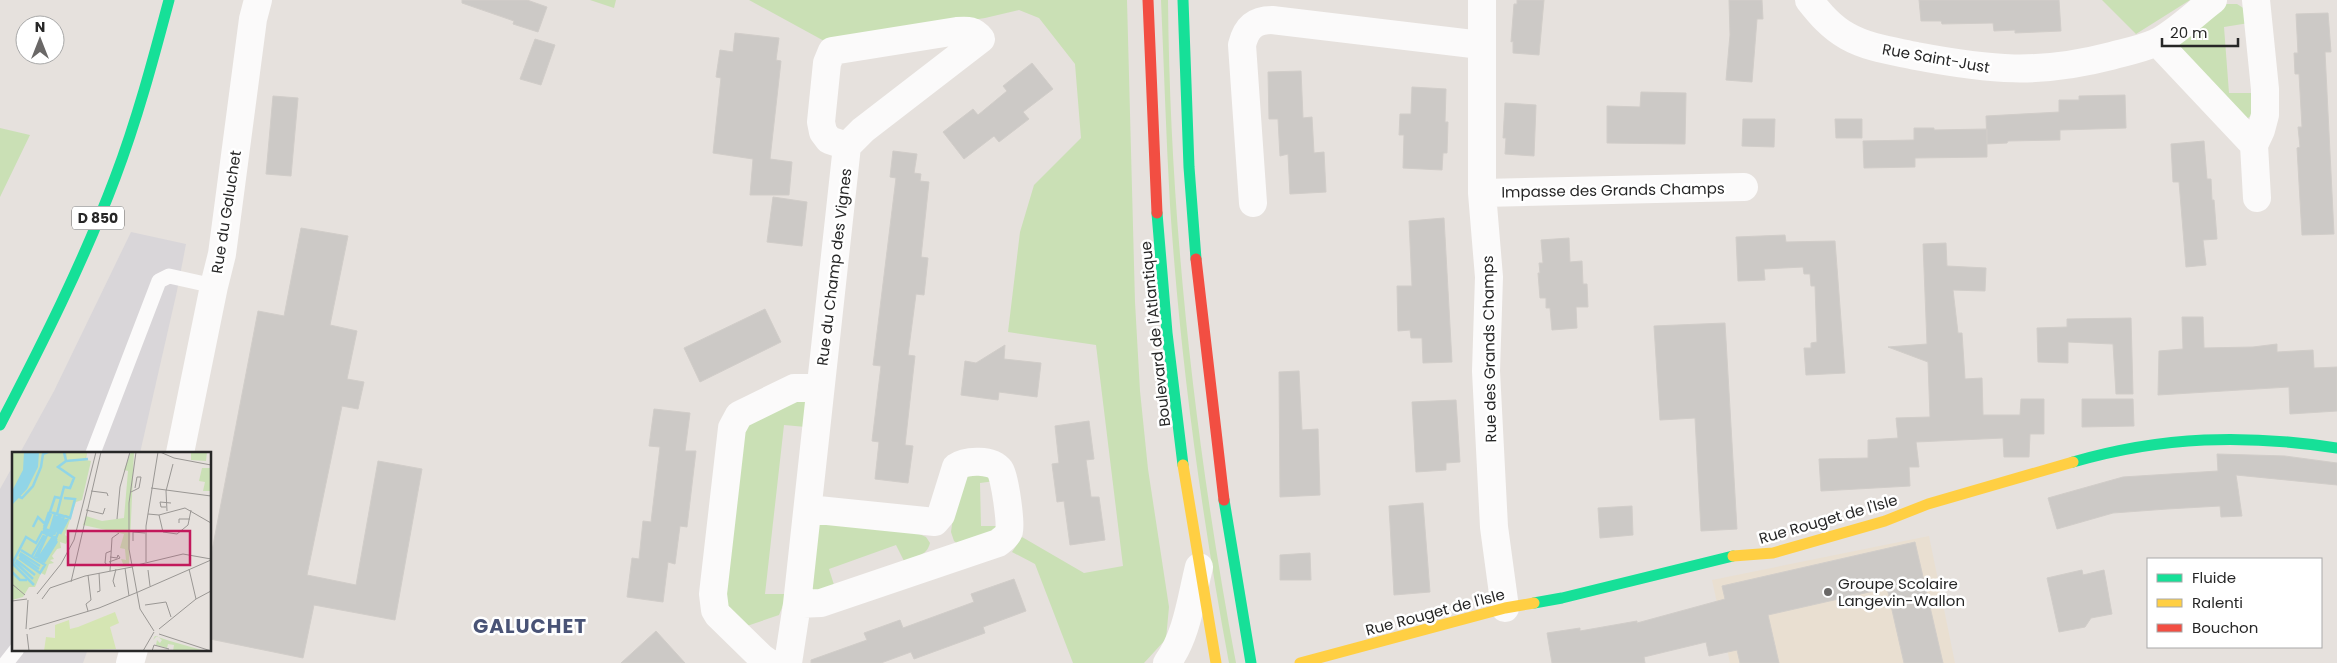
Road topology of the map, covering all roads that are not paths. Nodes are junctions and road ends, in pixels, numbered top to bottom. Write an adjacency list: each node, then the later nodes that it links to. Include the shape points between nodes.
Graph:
1 (169, 0): 19 (main road, D 850, via 116,178 57,316)
2 (258, 0): 17 (street, Rue du Galuchet, via 222,254)
3 (1148, 0): 26 (main road, Boulevard de l'Atlantique, via 1160,251)
4 (1183, 0): 37 (main road, via 1186,108 1203,340 1220,474)
5 (1482, 0): 10 (street, Rue des Grands Champs)
6 (1809, 0): 9 (street, Rue Saint-Just, via 1822,18 1846,36 1871,46 1969,66 2040,69 2088,62)
7 (2213, 0): 9 (street, Rue Saint-Just)
8 (2256, 0): 11 (street, via 2265,115)
9 (2157, 42): 11 (street)
10 (1481, 45): 14 (street, Rue des Grands Champs); 16 (street, via 1272,20 1255,22 1248,29 1242,45)
11 (2254, 145): 15 (street)
12 (847, 146): 12 (street, Rue du Champ des Vignes, via 863,130 981,39 978,35 970,30 958,31 832,51 827,62 821,122 829,140); 18 (street, Rue du Champ des Vignes)
13 (1744, 187): 14 (street, Impasse des Grands Champs)
14 (1482, 193): 28 (street, Rue des Grands Champs, via 1489,277 1486,371 1494,526)
15 (2257, 198)
16 (1253, 203)
17 (214, 286): 21 (lane, via 169,276 159,281); 22 (street, Rue du Galuchet)
18 (820, 388): 23 (street, Rue du Champ des Vignes); 33 (street, Rue du Champ des Vignes, via 794,388 738,415 732,428 713,594 715,610)
19 (0, 425)
20 (2337, 448): 28 (main road, Rue Rouget de l'Isle, via 2286,440 2211,438 2112,451 1773,553 1732,556 1562,598)
21 (93, 452)
22 (180, 452)
23 (808, 509): 24 (street); 27 (street, Rue du Champ des Vignes)
24 (935, 522): 25 (street); 25 (street, via 941,515 956,467 970,462 986,463 1000,470 1004,479 1009,532 998,543)
25 (948, 558): 27 (street, via 821,603)
26 (1199, 567): 35 (street, via 1183,632); 36 (main road, Boulevard de l'Atlantique)
27 (797, 604): 34 (street, Rue du Champ des Vignes)
28 (1505, 608): 38 (main road, Rue Rouget de l'Isle)
29 (16, 650): 31 (lane)
30 (134, 650): 32 (street)
31 (6, 663)
32 (130, 663)
33 (769, 663)
34 (788, 663)
35 (1167, 663)
36 (1216, 663)
37 (1251, 663)
38 (1300, 663)

